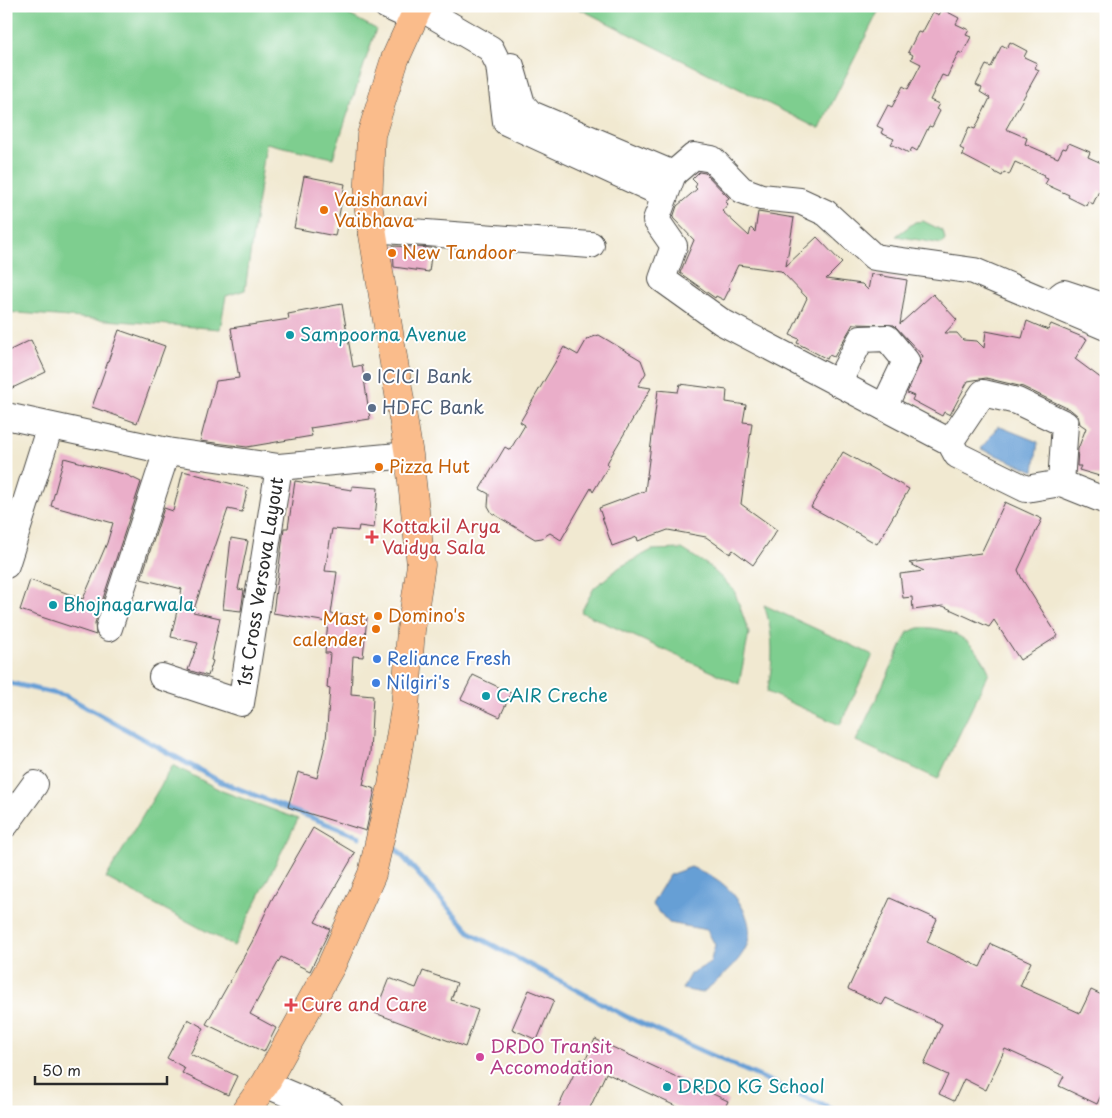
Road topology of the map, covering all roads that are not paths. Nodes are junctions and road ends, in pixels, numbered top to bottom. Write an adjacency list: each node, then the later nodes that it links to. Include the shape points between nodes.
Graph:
1 (387, 6): 3 (street)
2 (453, 6): 4 (street, via 484,25 505,44 522,104 531,114)
3 (417, 10): 4 (street, via 491,49 499,66 506,122); 5 (main road, via 395,59 371,134 368,204)
4 (669, 184): 7 (street, via 694,156 712,159 742,190 761,197 800,202 826,214 874,257 974,272); 10 (street, via 656,220 674,246 662,279 722,322)
5 (372, 229): 6 (street); 17 (main road)
6 (591, 245)
7 (1049, 304): 8 (street, via 1064,293); 9 (street)
8 (1106, 307)
9 (1106, 327)
10 (771, 348): 11 (street); 12 (street, via 772,362 786,374)
11 (838, 383): 12 (street); 12 (street, via 861,339 887,338 906,361)
12 (874, 411): 15 (street)
13 (6, 416): 14 (street)
14 (50, 426): 16 (street); 21 (street)
15 (950, 442): 19 (street, via 957,455 1026,489); 19 (street, via 984,393 1017,400 1065,424)
16 (167, 451): 18 (street); 22 (street)
17 (409, 455): 18 (street); 26 (main road, via 421,565 411,630 405,708 372,874 331,966)
18 (279, 467): 23 (street, 1st Cross Versova Layout, via 241,703)
19 (1061, 483): 20 (street)
20 (1106, 500)
21 (6, 565)
22 (109, 628)
23 (162, 677)
24 (35, 784): 25 (street)
25 (6, 824)
26 (265, 1084): 27 (main road); 28 (street)
27 (245, 1112)
28 (331, 1112)

